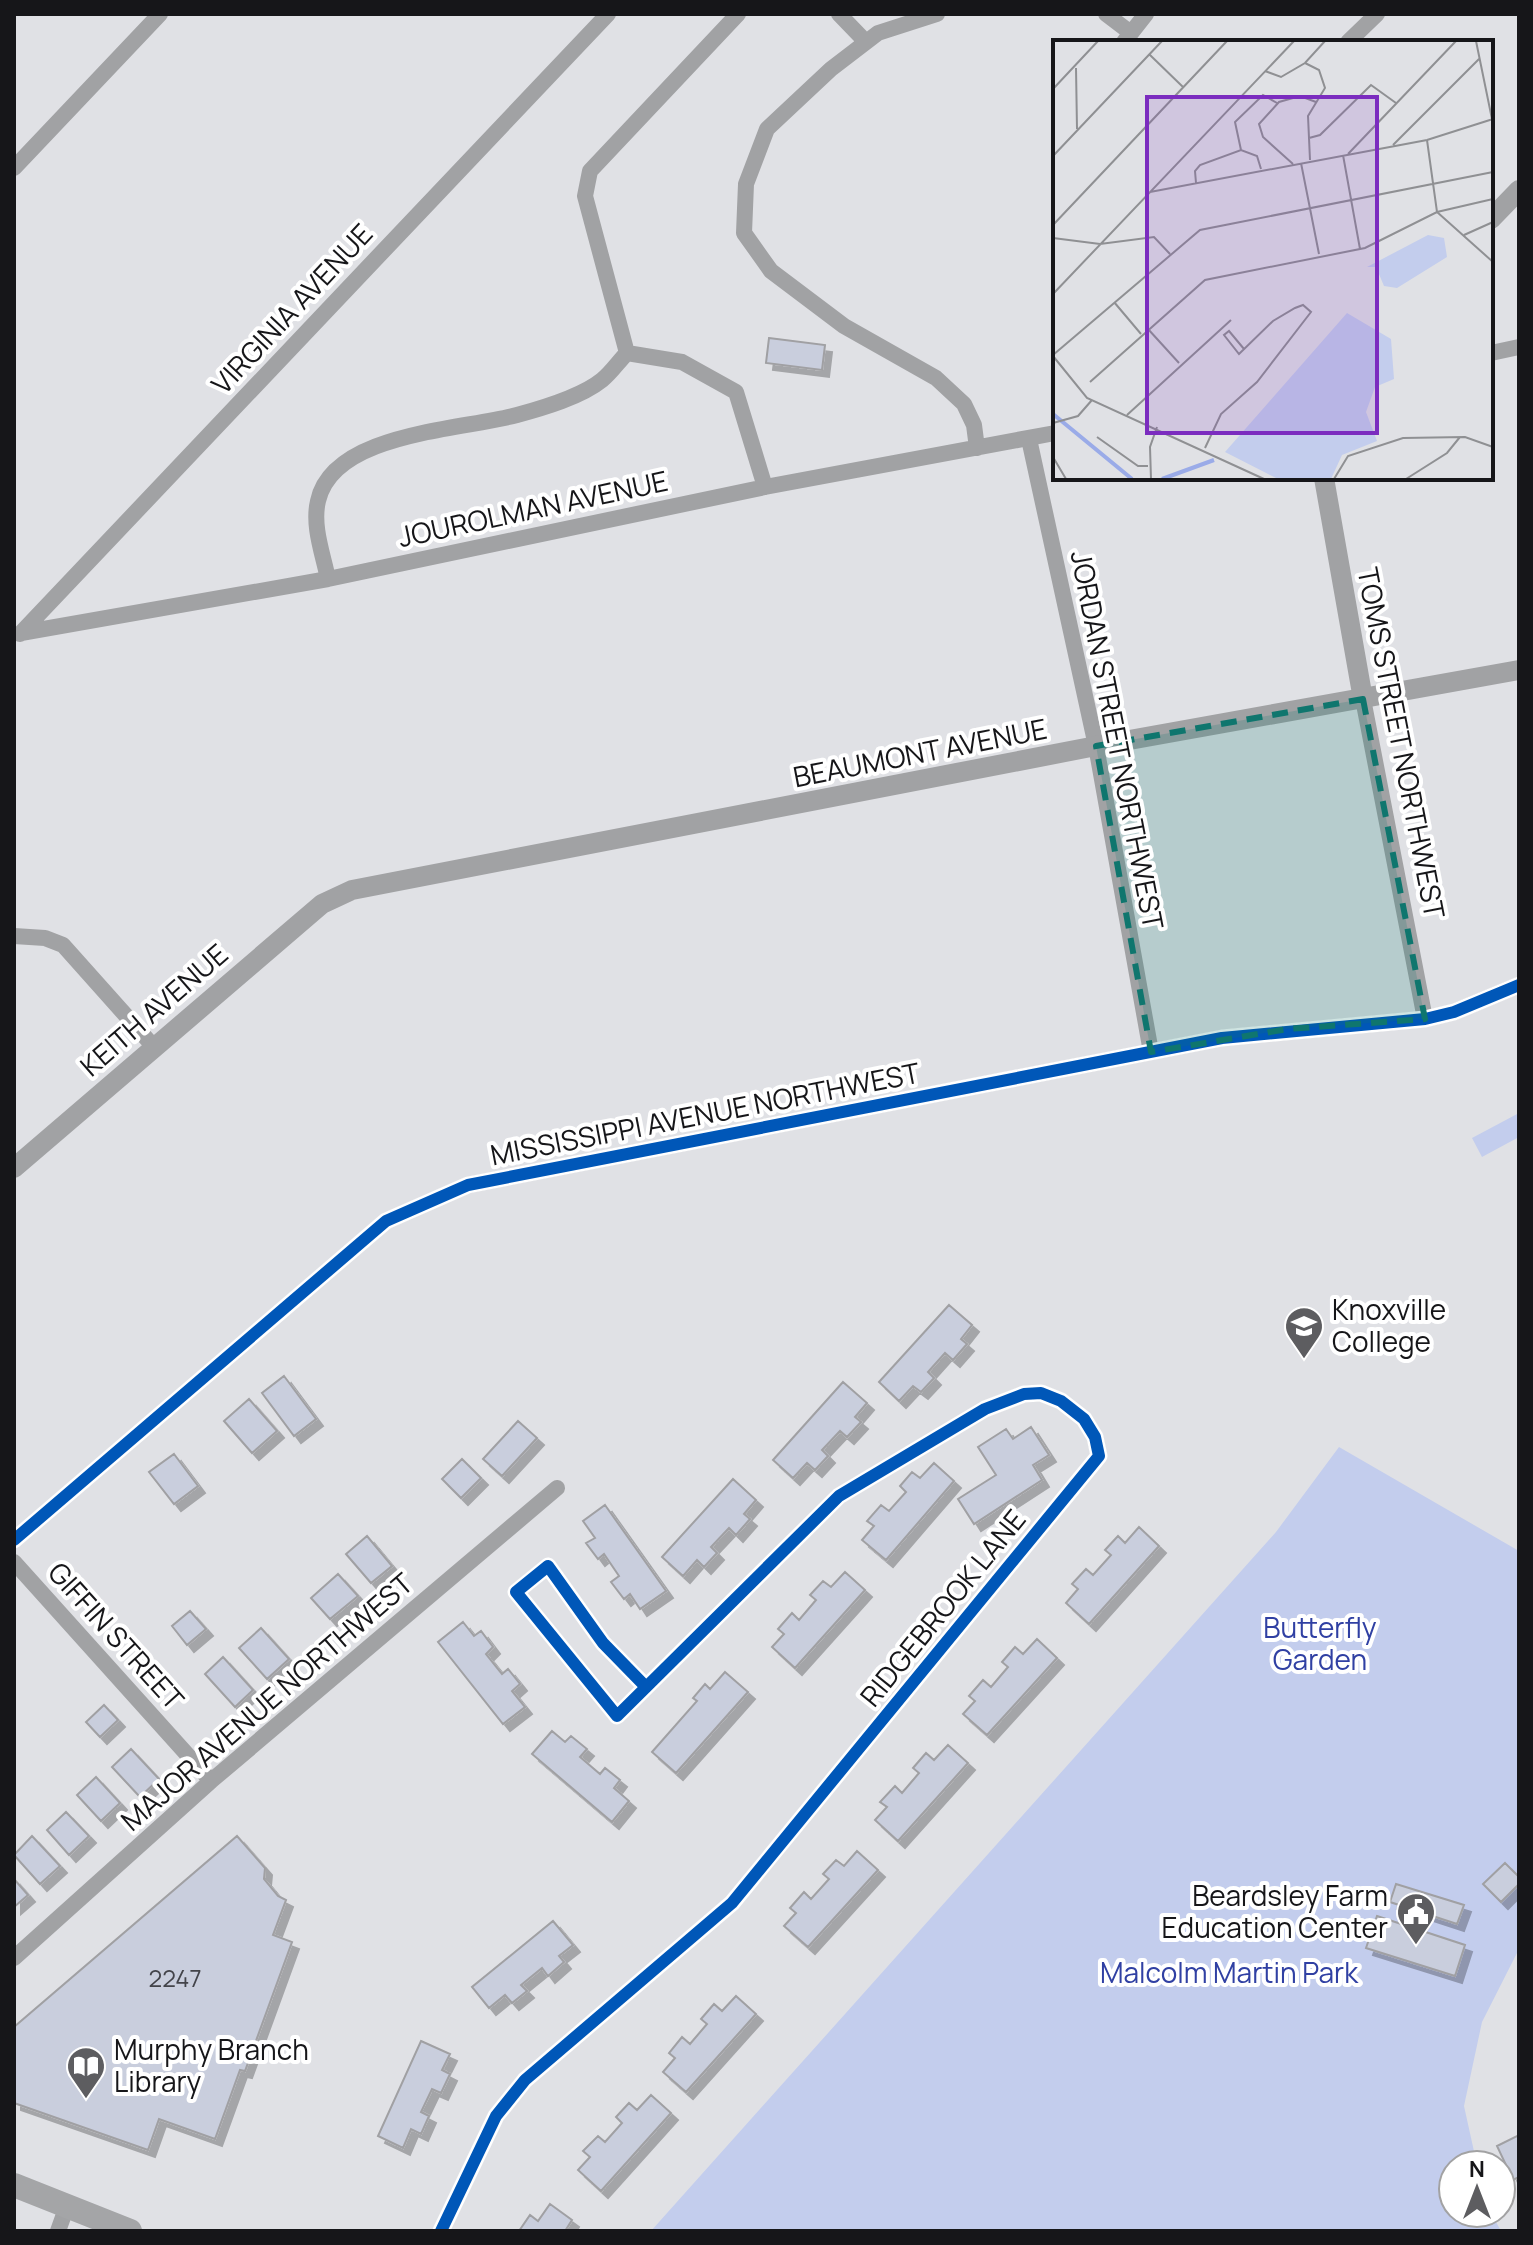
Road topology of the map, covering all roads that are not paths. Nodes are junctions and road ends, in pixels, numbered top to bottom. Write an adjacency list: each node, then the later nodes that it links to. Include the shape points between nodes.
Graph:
1 (160, 14): 12 (street)
2 (608, 14): 24 (street, VIRGINIA AVENUE)
3 (738, 14): 16 (street, via 590,171 585,196)
4 (839, 14): 11 (street)
5 (937, 14): 11 (street)
6 (1106, 14): 9 (street)
7 (1146, 14): 9 (street)
8 (1377, 14): 10 (street)
9 (1127, 38)
10 (1350, 40)
11 (866, 42): 20 (street, via 767,129 746,184 744,233 771,271 844,326 945,386 964,404)
12 (14, 168)
13 (1519, 190): 14 (street)
14 (1493, 217)
15 (1519, 347): 17 (street)
16 (627, 353): 22 (street, via 682,362 736,392); 23 (street, via 602,381 518,415 398,439 356,454 318,497 315,519)
17 (1493, 353)
18 (1053, 433): 19 (street, JOUROLMAN AVENUE)
19 (1029, 439): 20 (street, JOUROLMAN AVENUE); 27 (street, JORDAN STREET NORTHWEST)
20 (977, 448): 22 (street, JOUROLMAN AVENUE)
21 (1324, 480): 26 (street, TOMS STREET NORTHWEST)
22 (765, 487): 23 (street, JOUROLMAN AVENUE)
23 (328, 579): 24 (street, JOUROLMAN AVENUE)
24 (18, 637)
25 (1519, 670): 26 (street, BEAUMONT AVENUE)
26 (1363, 699): 27 (street, BEAUMONT AVENUE); 31 (street, TOMS STREET NORTHWEST)
27 (1096, 746): 28 (street, BEAUMONT AVENUE, via 352,890); 33 (street, JORDAN STREET NORTHWEST)
28 (333, 898): 32 (street, KEITH AVENUE)
29 (14, 936): 32 (street, via 63,945)
30 (1519, 985): 31 (street, MISSISSIPPI AVENUE NORTHWEST)
31 (1425, 1019): 33 (street, MISSISSIPPI AVENUE NORTHWEST, via 1288,1029)
32 (154, 1047): 34 (street, KEITH AVENUE)
33 (1151, 1052): 36 (street, MISSISSIPPI AVENUE NORTHWEST, via 468,1185 386,1221)
34 (14, 1168)
35 (557, 1488): 39 (street, MAJOR AVENUE NORTHWEST)
36 (14, 1540)
37 (14, 1562): 39 (street, GIFFIN STREET)
38 (646, 1687): 38 (street, RIDGEBROOK LANE, via 603,1643 548,1566 516,1592 617,1716); 45 (street, RIDGEBROOK LANE, via 839,1496 985,1409 1041,1393 1084,1419 1095,1437 1099,1456 732,1903 525,2080 496,2116)
39 (211, 1781): 40 (street, MAJOR AVENUE NORTHWEST)
40 (14, 1958)
41 (14, 2185): 42 (main road)
42 (67, 2206): 43 (street); 44 (main road)
43 (58, 2231)
44 (130, 2231)
45 (441, 2231)

